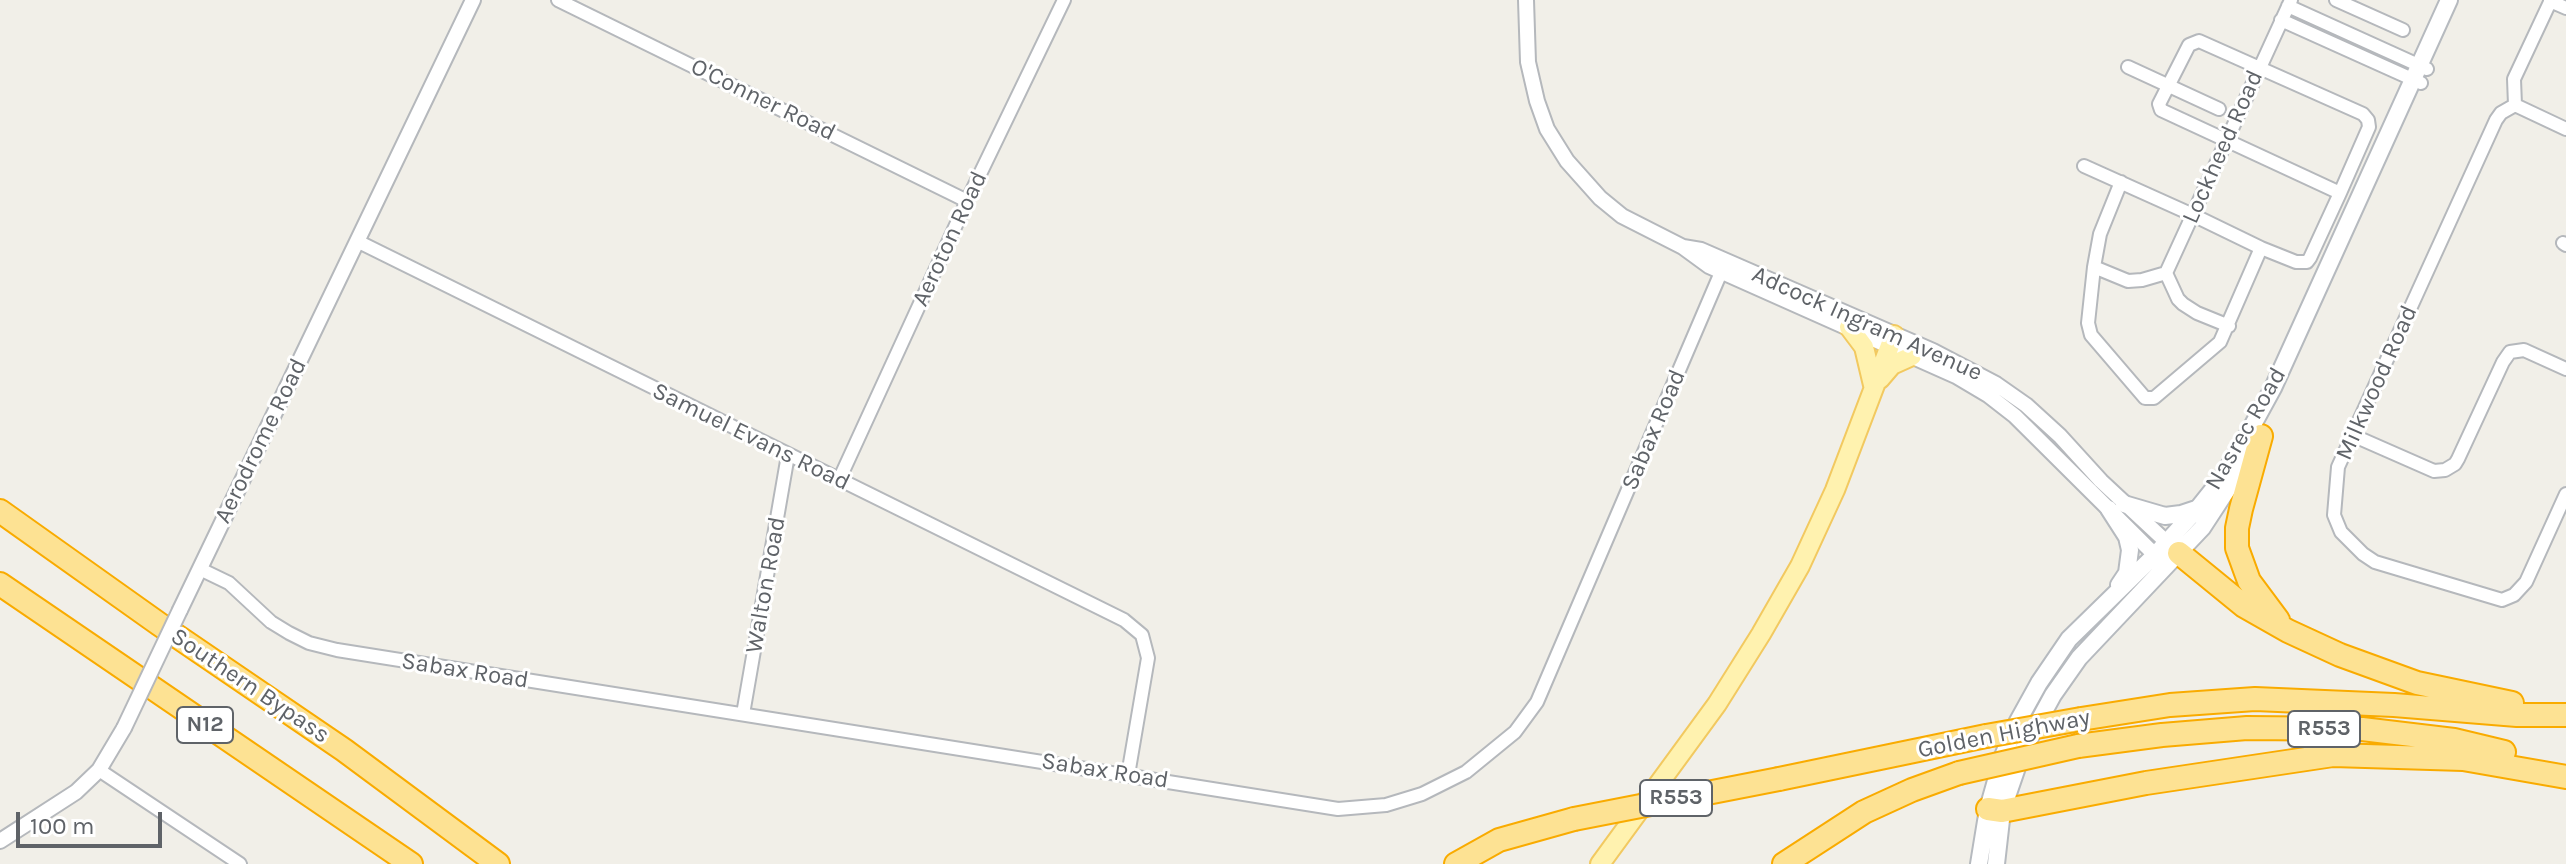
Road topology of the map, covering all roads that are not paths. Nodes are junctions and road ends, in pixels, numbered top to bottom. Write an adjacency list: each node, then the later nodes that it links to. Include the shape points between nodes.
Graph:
1 (473, 0): 29 (street, Aerodrome Road)
2 (558, 0): 27 (street, O'Conner Road)
3 (1064, 0): 27 (street, Aeroton Road)
4 (1526, 0): 31 (street, Adcock Ingram Avenue, via 1528,62 1556,146 1600,198 1643,229 1701,250)
5 (2336, 0): 10 (street)
6 (2449, 0): 18 (main road, Nasrec Road)
7 (2458, 0): 18 (main road, Nasrec Road)
8 (2550, 0): 11 (street); 20 (street, via 2512,84)
9 (2289, 3): 12 (street, Lockheed Road); 14 (street)
10 (2363, 6): 13 (street)
11 (2566, 8)
12 (2281, 20): 15 (street); 17 (street, Lockheed Road)
13 (2403, 30)
14 (2355, 36): 15 (street); 18 (street)
15 (2348, 50): 18 (street)
16 (2128, 67): 19 (street)
17 (2259, 68): 19 (street, via 2195,41); 23 (street, Lockheed Road); 26 (street, via 2367,117 2369,127)
18 (2420, 75): 41 (main road, Nasrec Road); 46 (main road, Nasrec Road, via 2265,403)
19 (2169, 85): 21 (street); 23 (street, via 2161,110)
20 (2515, 105): 22 (street); 40 (street, Milkwood Road, via 2496,120)
21 (2219, 109)
22 (2566, 129)
23 (2225, 141): 26 (street); 28 (street, Lockheed Road)
24 (2084, 166): 25 (street)
25 (2121, 182): 28 (street); 32 (street, via 2100,234)
26 (2340, 193): 30 (street, via 2307,262)
27 (967, 201): 43 (street, Aeroton Road)
28 (2193, 215): 30 (street); 33 (street, Lockheed Road)
29 (357, 241): 42 (street, Samuel Evans Road); 50 (street, Aerodrome Road)
30 (2261, 248): 34 (street)
31 (1723, 266): 35 (street, Adcock Ingram Avenue); 36 (street, Adcock Ingram Avenue); 60 (street, Sabax Road, via 1542,695 1515,732 1490,754 1422,794 1386,805 1338,809)
32 (2094, 267): 33 (street, via 2132,281); 34 (street, via 2089,329 2145,398 2154,398 2184,374 2220,342)
33 (2166, 273): 34 (street, via 2183,304)
34 (2229, 326)
35 (1849, 327): 36 (street, Adcock Ingram Avenue); 39 (main road, via 1864,347)
36 (1891, 341): 37 (street, Adcock Ingram Avenue); 39 (main road); 45 (street, Adcock Ingram Avenue, via 1962,365 2006,391 2060,436)
37 (1912, 356): 39 (main road, via 1892,365); 45 (street, Adcock Ingram Avenue, via 1988,395)
38 (2566, 369): 40 (street, via 2524,350 2510,352 2458,459 2445,470 2434,471)
39 (1874, 388): 68 (main road, via 1835,490 1792,580 1717,704)
40 (2352, 435): 44 (street, Milkwood Road, via 2336,477 2334,515 2341,532 2375,562 2495,599 2514,595 2526,582)
41 (2261, 436): 49 (main road, Nasrec Road, via 2210,518); 54 (highway, via 2241,509 2237,548 2249,581)
42 (788, 455): 43 (street, Samuel Evans Road); 56 (street, Walton Road)
43 (839, 480): 60 (street, Samuel Evans Road, via 1124,620 1142,635 1148,658)
44 (2566, 494)
45 (2117, 506): 46 (main road, via 2165,516); 49 (street, Adcock Ingram Avenue); 53 (main road, via 2130,550 2127,573)
46 (2199, 507): 49 (main road, Nasrec Road)
47 (0, 511): 51 (highway, Southern Bypass / N12)
48 (0, 526): 51 (highway)
49 (2167, 554): 53 (main road, Nasrec Road); 54 (highway); 62 (main road, Nasrec Road, via 2053,695)
50 (200, 569): 56 (street, Sabax Road, via 229,583 271,622 309,643); 58 (street, Aerodrome Road, bridge)
51 (96, 580): 66 (highway, Southern Bypass / N12, via 344,750)
52 (0, 584): 65 (highway, N12)
53 (2110, 599): 62 (main road, Nasrec Road, via 2069,639 2039,683 2008,744)
54 (2288, 631): 55 (highway, via 2417,683)
55 (2566, 708)
56 (743, 714): 60 (street, Sabax Road)
57 (2566, 715): 67 (highway, Golden Highway / R553, bridge, via 2255,699 2170,705 1986,736 1574,819 1499,840)
58 (99, 770): 63 (street, Aerodrome Road, via 76,792); 64 (street)
59 (2566, 770): 69 (highway, Golden Highway / R553, bridge, via 2454,740 2362,729 2247,728 2162,735 2078,746 1959,773 1864,812)
60 (1128, 775)
61 (2566, 777): 62 (highway, via 2463,759 2333,755)
62 (1995, 810): 70 (main road, Nasrec Road); 71 (main road, Nasrec Road)
63 (0, 841)
64 (240, 864)
65 (411, 864)
66 (498, 864)
67 (1456, 864)
68 (1597, 864)
69 (1784, 864)
70 (1979, 864)
71 (1996, 864)

